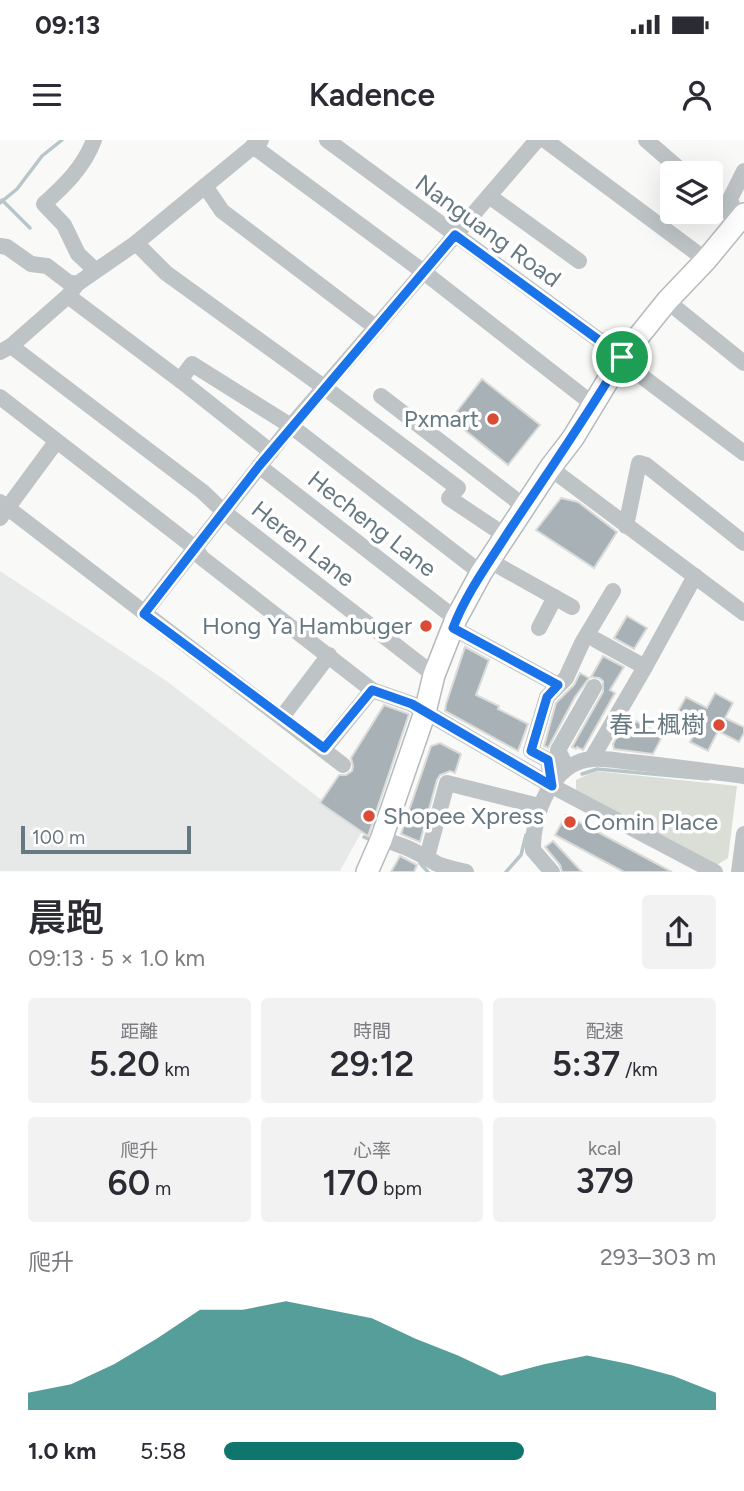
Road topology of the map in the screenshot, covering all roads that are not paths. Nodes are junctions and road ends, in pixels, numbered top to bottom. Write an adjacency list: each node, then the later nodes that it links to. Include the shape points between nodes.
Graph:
1 (94, 140): 18 (street, via 74,174 44,204 64,225 78,254)
2 (327, 140): 13 (street, Nanguang Road)
3 (537, 140): 10 (street)
4 (545, 140): 16 (street)
5 (646, 140): 7 (street)
6 (257, 143): 9 (street); 19 (street)
7 (670, 161)
8 (744, 172): 12 (street, via 730,200)
9 (205, 186): 14 (street); 22 (street, via 222,211)
10 (489, 196): 13 (street); 17 (street)
11 (723, 206): 12 (street)
12 (742, 220): 16 (main road)
13 (455, 235): 19 (street); 24 (street, Nanguang Road)
14 (136, 243): 18 (street); 27 (street, via 166,273)
15 (0, 246): 20 (street, via 31,264 47,266)
16 (706, 260): 21 (main road)
17 (579, 261)
18 (96, 270): 20 (street)
19 (425, 273): 22 (street); 30 (street)
20 (72, 290): 23 (street); 26 (street)
21 (667, 301): 24 (main road); 25 (street)
22 (375, 327): 27 (street)
23 (5, 349): 39 (street, Heren Lane, via 203,492)
24 (622, 357): 30 (main road); 34 (street, Nanguang Road, via 643,378)
25 (744, 363)
26 (180, 380): 31 (street, via 192,364); 33 (street)
27 (325, 388): 31 (street); 41 (street, via 458,488 449,498)
28 (0, 397): 32 (street)
29 (381, 397): 37 (street)
30 (594, 405): 36 (main road)
31 (292, 426): 33 (street); 44 (street)
32 (56, 442): 38 (street); 43 (street)
33 (271, 452): 35 (street)
34 (744, 453)
35 (259, 466): 39 (street); 51 (street, Hecheng Lane)
36 (550, 468): 37 (main road); 40 (street)
37 (525, 508): 41 (main road)
38 (3, 509): 50 (street)
39 (224, 512): 43 (street); 56 (street, Heren Lane)
40 (626, 526): 42 (street, via 639,463); 45 (street)
41 (506, 536): 44 (main road)
42 (744, 542)
43 (195, 548): 50 (street); 54 (street)
44 (485, 567): 47 (street); 51 (main road)
45 (695, 576): 49 (street); 55 (street)
46 (613, 591): 57 (street)
47 (555, 597): 48 (street); 52 (street)
48 (572, 607)
49 (744, 613)
50 (144, 614): 61 (street)
51 (455, 624): 56 (main road); 57 (street, Hecheng Lane)
52 (539, 628)
53 (596, 640): 55 (street)
54 (329, 655): 59 (street); 61 (street)
55 (645, 667): 63 (street)
56 (434, 675): 60 (main road)
57 (558, 685): 67 (street, via 547,697 531,751 548,760)
58 (594, 687): 65 (street, via 558,750)
59 (372, 690): 60 (street); 62 (street)
60 (425, 712): 67 (street); 70 (main road)
61 (282, 717): 62 (street)
62 (324, 748): 64 (street)
63 (592, 758): 65 (street); 66 (street)
64 (343, 765)
65 (567, 768): 67 (street)
66 (744, 776)
67 (552, 786): 68 (street); 75 (street)
68 (539, 806): 71 (street, via 447,783); 74 (street, via 533,850)
69 (744, 834): 76 (street)
70 (379, 839): 71 (street, via 397,842); 72 (main road)
71 (427, 857): 73 (street, via 435,864)
72 (367, 872)
73 (466, 872)
74 (552, 872)
75 (715, 872)
76 (738, 872)

